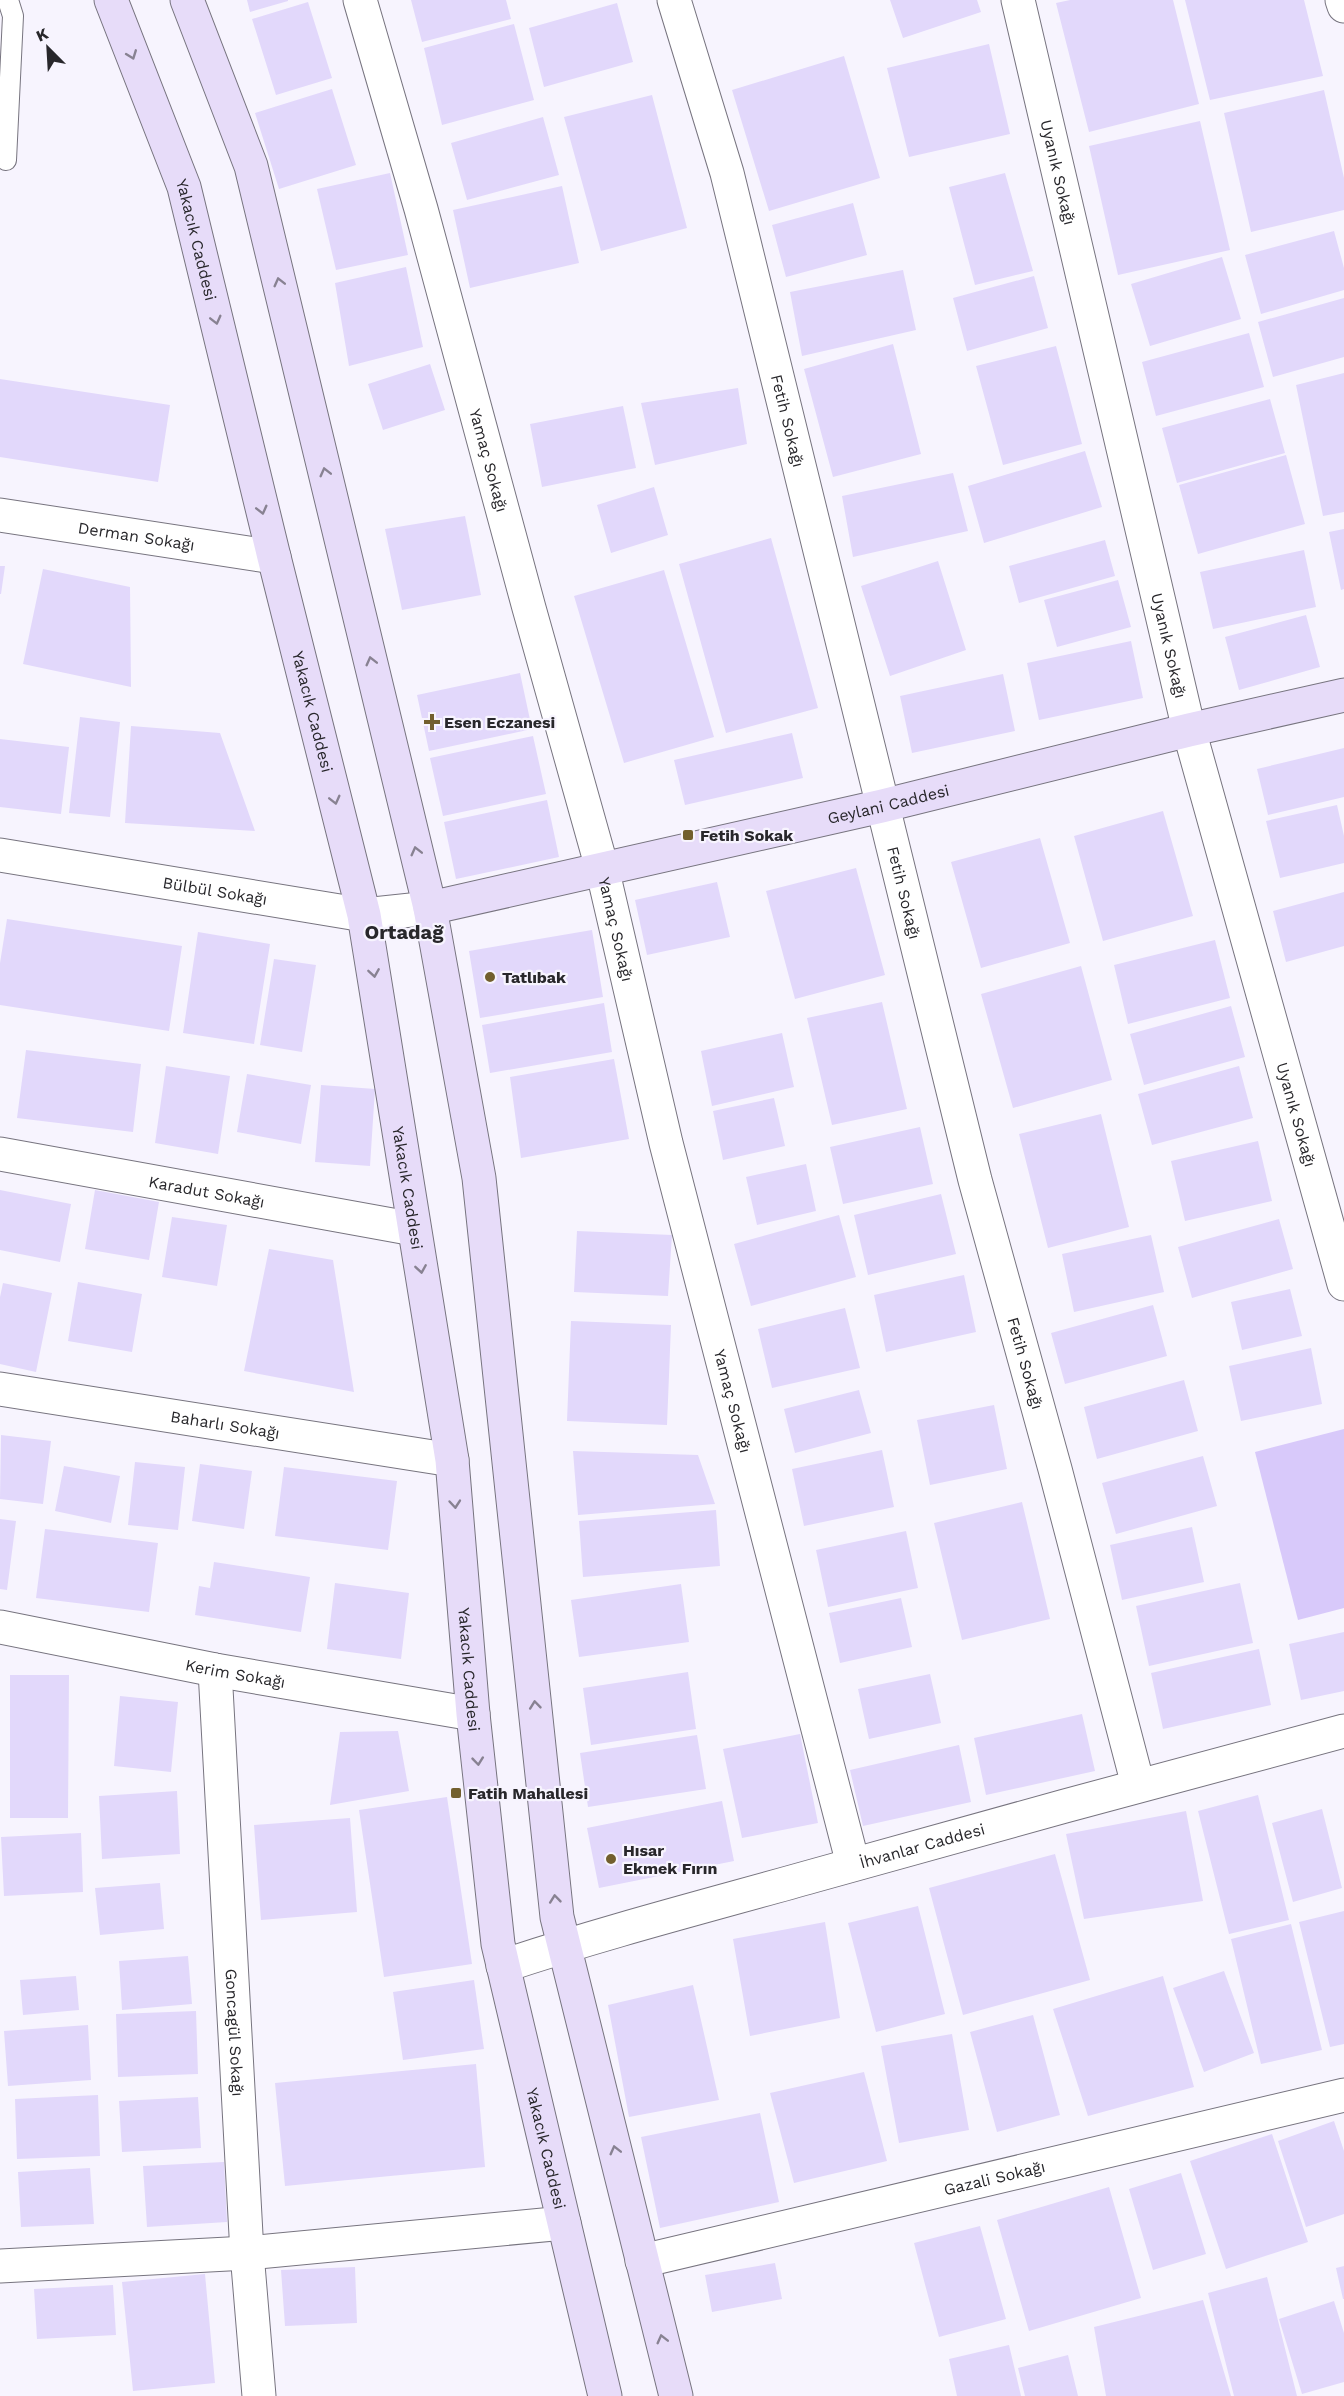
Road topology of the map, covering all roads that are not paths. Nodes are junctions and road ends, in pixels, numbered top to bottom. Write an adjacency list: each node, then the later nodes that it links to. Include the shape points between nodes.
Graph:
1 (8, 0): 9 (lane, via 13,16)
2 (111, 0): 11 (main road, Yakacık Caddesi, one-way to 11, via 184,187)
3 (187, 0): 17 (main road, one-way to 3, via 251,166)
4 (360, 0): 16 (street, Yamaç Sokağı)
5 (674, 0): 14 (street, Fetih Sokağı, via 727,173)
6 (1018, 0): 13 (street, Uyanık Sokağı)
7 (1342, 0): 8 (street)
8 (1344, 6)
9 (6, 160)
10 (0, 515): 11 (street, Derman Sokağı)
11 (273, 557): 18 (main road, Yakacık Caddesi, one-way to 18)
12 (1344, 694): 13 (main road, Geylani Caddesi)
13 (1190, 730): 14 (main road, Geylani Caddesi); 21 (street, Uyanık Sokağı)
14 (882, 806): 16 (main road, Geylani Caddesi); 28 (street, Fetih Sokağı, via 975,1180)
15 (0, 855): 18 (street, Bülbül Sokağı)
16 (602, 868): 17 (main road, Geylani Caddesi); 29 (street, Yamaç Sokağı, via 683,1208)
17 (430, 908): 18 (street, Bülbül Sokağı); 30 (main road, one-way to 17, via 556,1905 479,1178)
18 (364, 915): 20 (main road, Yakacık Caddesi, one-way to 20)
19 (0, 1154): 20 (street, Karadut Sokağı)
20 (414, 1229): 23 (main road, Yakacık Caddesi, one-way to 23)
21 (1344, 1284)
22 (0, 1389): 23 (street, Baharlı Sokağı)
23 (452, 1460): 26 (main road, Yakacık Caddesi, one-way to 26)
24 (0, 1627): 25 (street, Kerim Sokağı)
25 (215, 1670): 26 (street, Kerim Sokağı); 34 (street, Goncagül Sokağı)
26 (473, 1714): 31 (main road, Yakacık Caddesi, one-way to 31)
27 (1344, 1731): 28 (street, İhvanlar Caddesi)
28 (1138, 1785): 29 (street, İhvanlar Caddesi)
29 (853, 1864): 30 (street, İhvanlar Caddesi)
30 (564, 1946): 31 (street, İhvanlar Caddesi); 35 (main road, one-way to 30)
31 (503, 1966): 33 (main road, Yakacık Caddesi)
32 (1344, 2095): 35 (street, Gazali Sokağı)
33 (564, 2223): 34 (street); 38 (main road, Yakacık Caddesi)
34 (247, 2253): 36 (street); 37 (street, Goncagül Sokağı)
35 (642, 2261): 39 (main road, one-way to 35)
36 (0, 2266)
37 (259, 2396)
38 (605, 2396)
39 (676, 2396)

